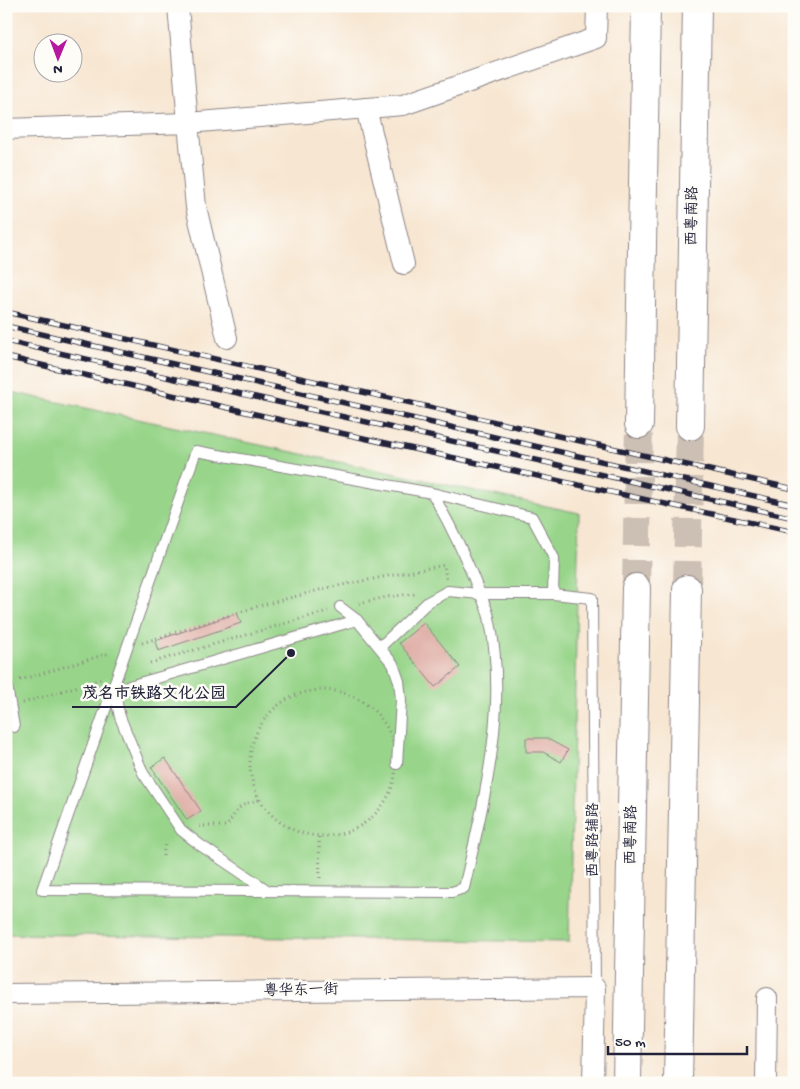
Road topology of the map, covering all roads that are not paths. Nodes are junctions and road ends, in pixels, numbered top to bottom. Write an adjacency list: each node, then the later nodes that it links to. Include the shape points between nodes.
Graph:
1 (178, 6): 6 (street)
2 (597, 6): 5 (street, via 596,38 403,106)
3 (646, 6): 10 (main road)
4 (697, 6): 11 (main road, 西粤南路)
5 (366, 108): 6 (street); 8 (street)
6 (188, 123): 7 (street); 9 (street, via 196,207)
7 (6, 129)
8 (404, 264)
9 (227, 338)
10 (639, 424)
11 (690, 426)
12 (432, 493): 15 (lane, via 465,554); 16 (lane, via 532,517 554,558); 21 (lane, via 196,451)
13 (636, 588): 29 (main road, 西粤南路)
14 (687, 589): 30 (main road)
15 (480, 594): 16 (lane); 19 (lane, via 448,591 428,602); 24 (lane, via 489,616 493,643 496,714 487,781 464,888 452,892)
16 (553, 594): 25 (lane, 西粤路辅路, via 592,598)
17 (340, 608): 18 (lane)
18 (357, 620): 19 (lane); 21 (lane)
19 (380, 647): 23 (lane, via 393,664 399,681)
20 (7, 682): 22 (lane)
21 (113, 690): 24 (lane, via 142,773 181,830); 24 (lane, via 42,890)
22 (14, 727)
23 (397, 764)
24 (268, 891)
25 (595, 988): 26 (street, 粤华东一街); 28 (street, 西粤路辅路)
26 (6, 994)
27 (767, 998): 31 (street)
28 (593, 1083)
29 (627, 1083)
30 (678, 1083)
31 (766, 1083)

